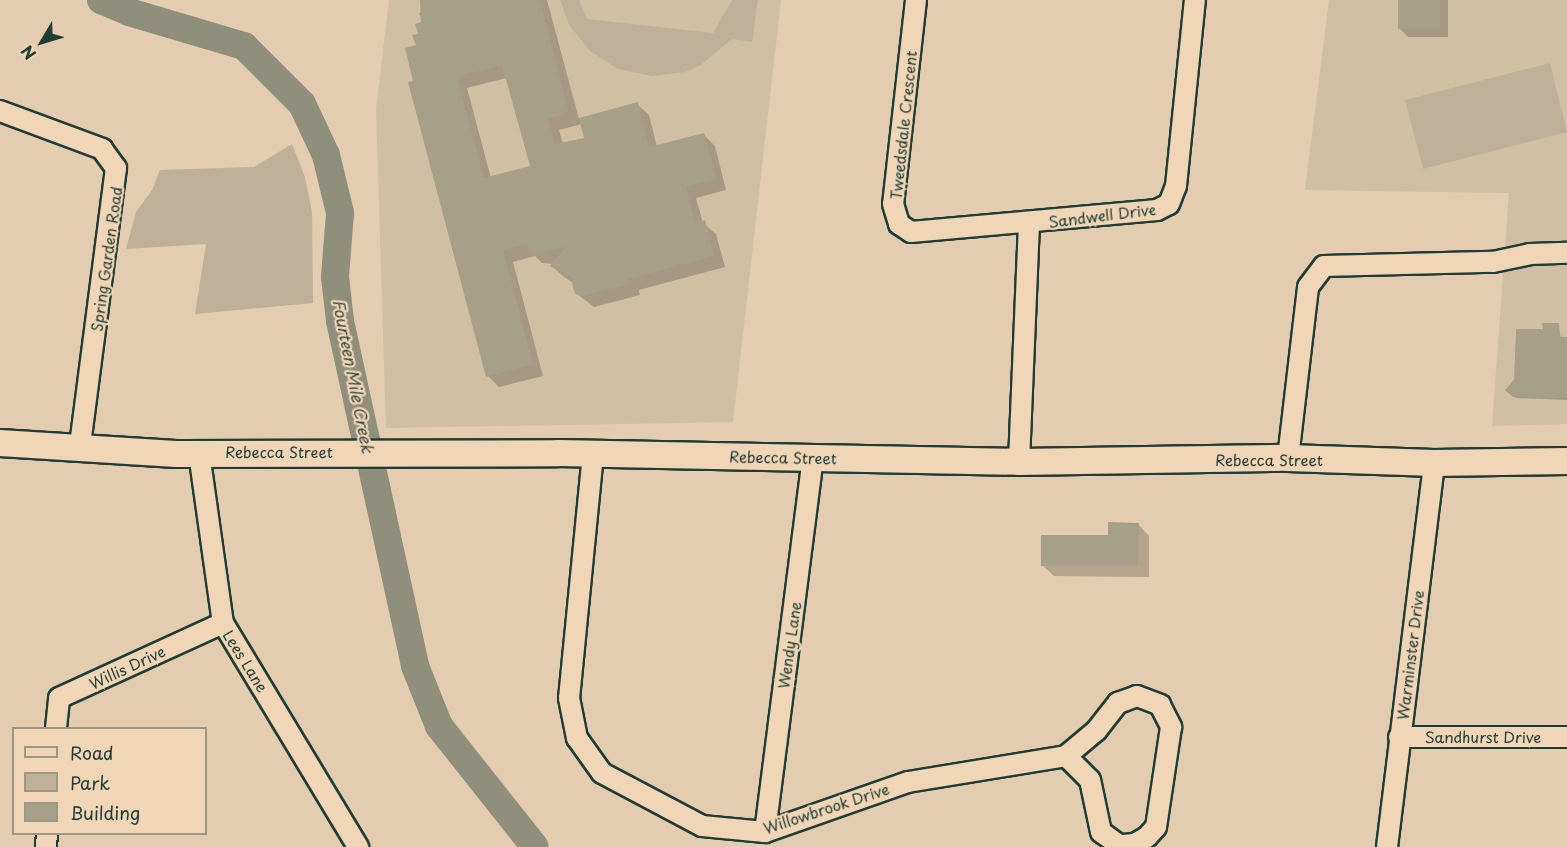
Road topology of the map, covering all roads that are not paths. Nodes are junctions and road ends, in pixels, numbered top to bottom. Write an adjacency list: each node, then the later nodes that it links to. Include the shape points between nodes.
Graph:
1 (916, 0): 4 (street, Tweedsdale Crescent, via 893,204 899,224 911,232)
2 (1195, 0): 4 (street, Sandwell Drive, via 1176,186 1169,204 1157,210)
3 (0, 111): 7 (street, Spring Garden Road, via 102,149 116,168)
4 (1029, 224): 13 (street, Sandwell Drive)
5 (1567, 253): 11 (street, via 1530,254 1493,262 1324,266 1308,287)
6 (0, 443): 7 (main road, Rebecca Street)
7 (80, 446): 8 (main road, Rebecca Street)
8 (198, 453): 9 (main road, Rebecca Street); 15 (street, Lees Lane)
9 (593, 454): 10 (main road, Rebecca Street); 20 (street, Willowbrook Drive, via 569,698 577,738 602,773 702,826)
10 (813, 457): 13 (main road, Rebecca Street); 20 (street, Wendy Lane)
11 (1288, 458): 13 (main road, Rebecca Street); 14 (main road, Rebecca Street)
12 (1567, 461): 14 (main road, Rebecca Street)
13 (1019, 462)
14 (1434, 463): 17 (street, Warminster Drive)
15 (223, 623): 16 (street, Willis Drive, via 59,698); 21 (street, Lees Lane)
16 (56, 727)
17 (1399, 737): 18 (street, Sandhurst Drive); 22 (street, Warminster Drive)
18 (1567, 737)
19 (1066, 756): 19 (street, via 1090,780 1101,832 1119,845 1135,844 1156,827 1170,727 1160,705 1150,699 1126,698); 20 (street, Willowbrook Drive, via 908,782)
20 (765, 832)
21 (358, 847)
22 (1387, 847)

